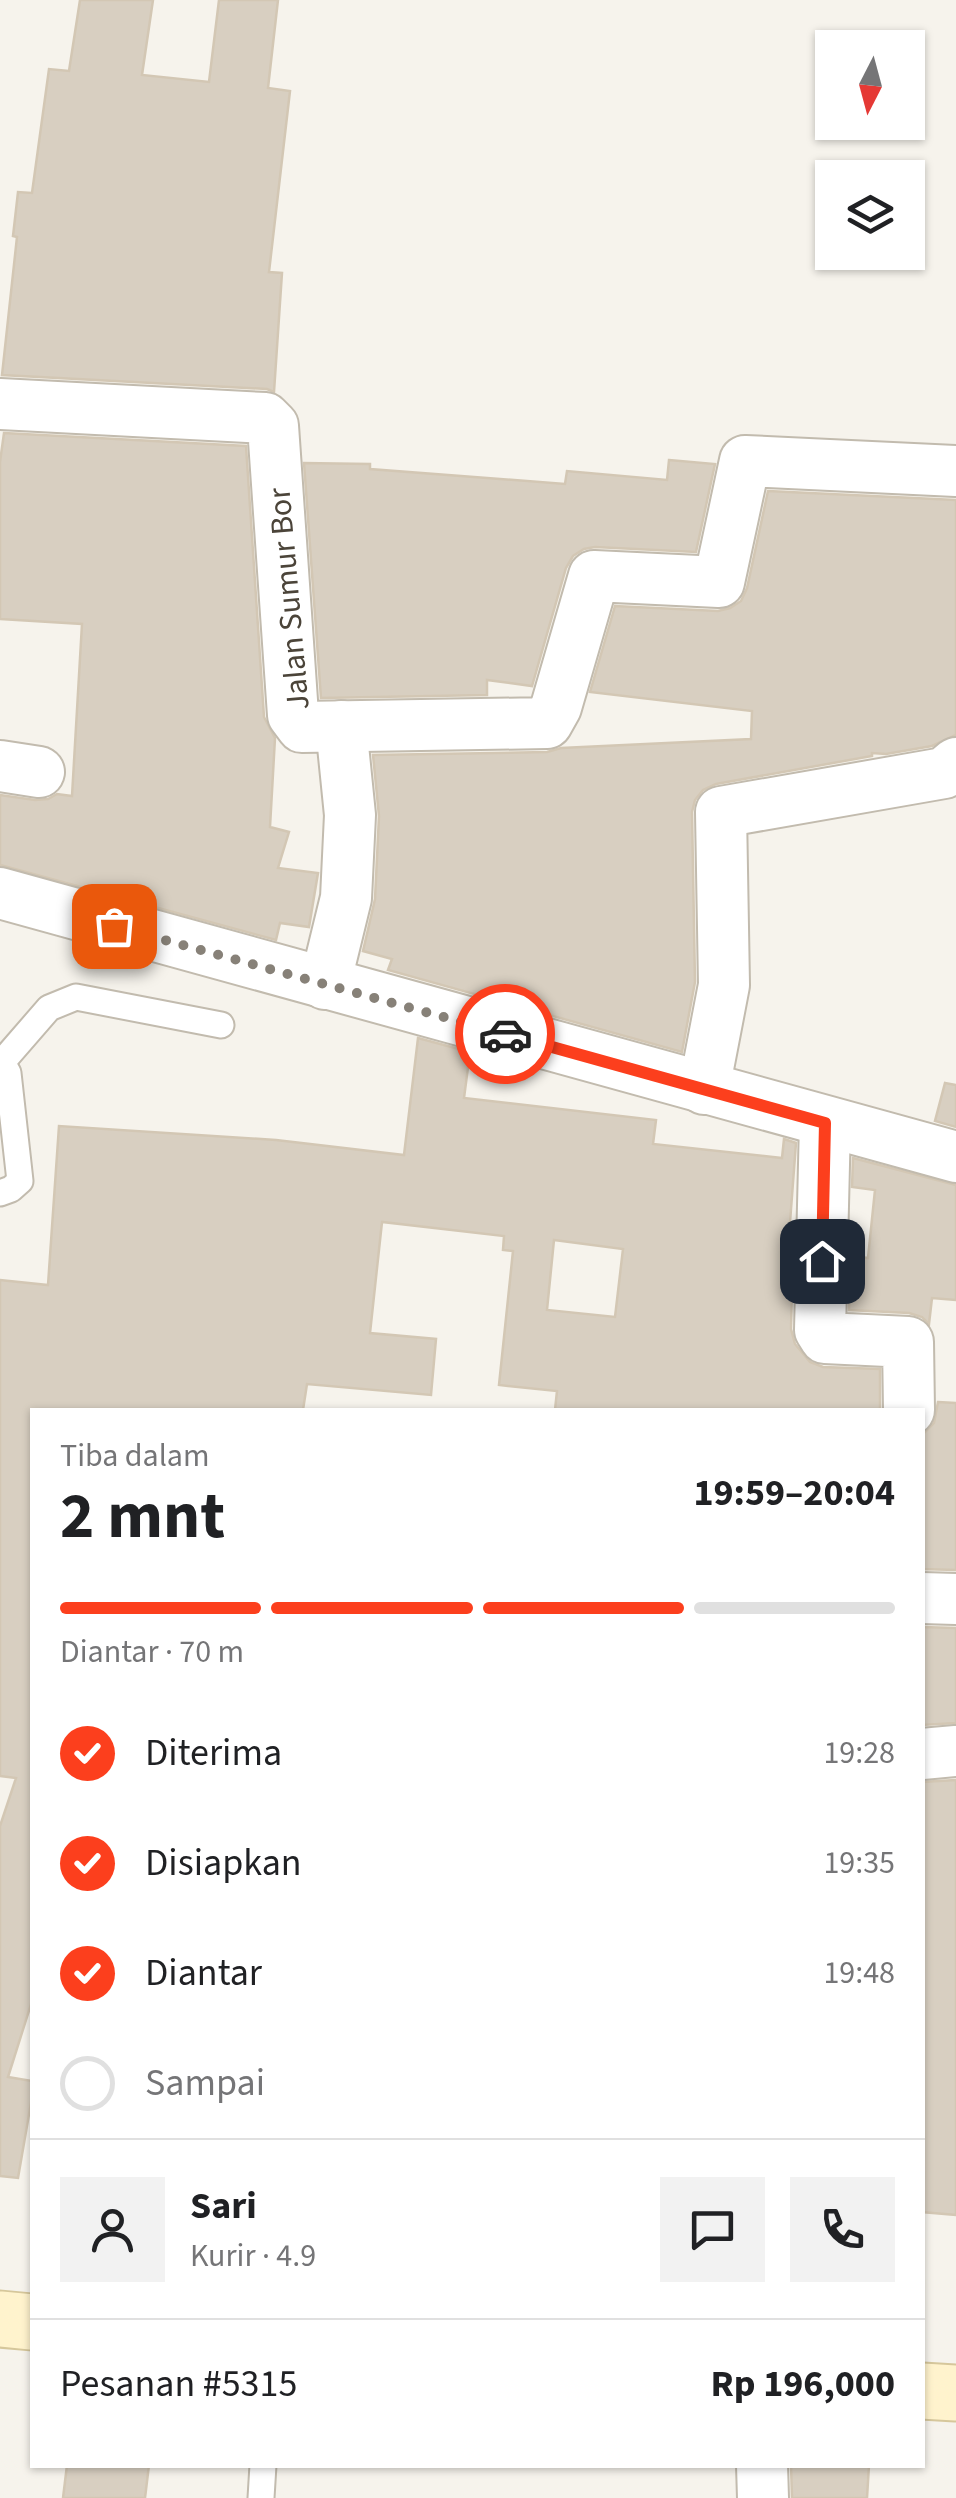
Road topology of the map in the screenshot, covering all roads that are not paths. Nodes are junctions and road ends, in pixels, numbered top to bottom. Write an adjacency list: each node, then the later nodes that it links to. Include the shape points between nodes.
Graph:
1 (0, 404): 3 (street, Jalan Sumur Bor, via 265,418 273,426 293,716 302,727)
2 (956, 471): 3 (street, Jalan Sumur Bor, via 745,461 719,582 594,576 546,724)
3 (342, 726): 6 (street, via 350,815 346,898)
4 (956, 762): 9 (street, via 944,773 721,812 724,985)
5 (0, 893): 6 (street)
6 (324, 984): 9 (street)
7 (222, 1025): 8 (lane, via 76,998 49,1008)
8 (1, 1060): 12 (lane, via 20,1181)
9 (704, 1089): 10 (street)
10 (825, 1123): 11 (street); 13 (street, via 820,1330 825,1338 908,1342)
11 (956, 1157)
12 (0, 1192)
13 (909, 1408)
14 (925, 1598): 15 (street)
15 (956, 1599)
16 (956, 1751): 17 (street)
17 (925, 1754)
18 (0, 2319): 19 (main road)
19 (30, 2322)
20 (925, 2392): 21 (main road)
21 (956, 2393)
22 (263, 2468): 24 (lane)
23 (762, 2468): 25 (street)
24 (261, 2498)
25 (763, 2498)

